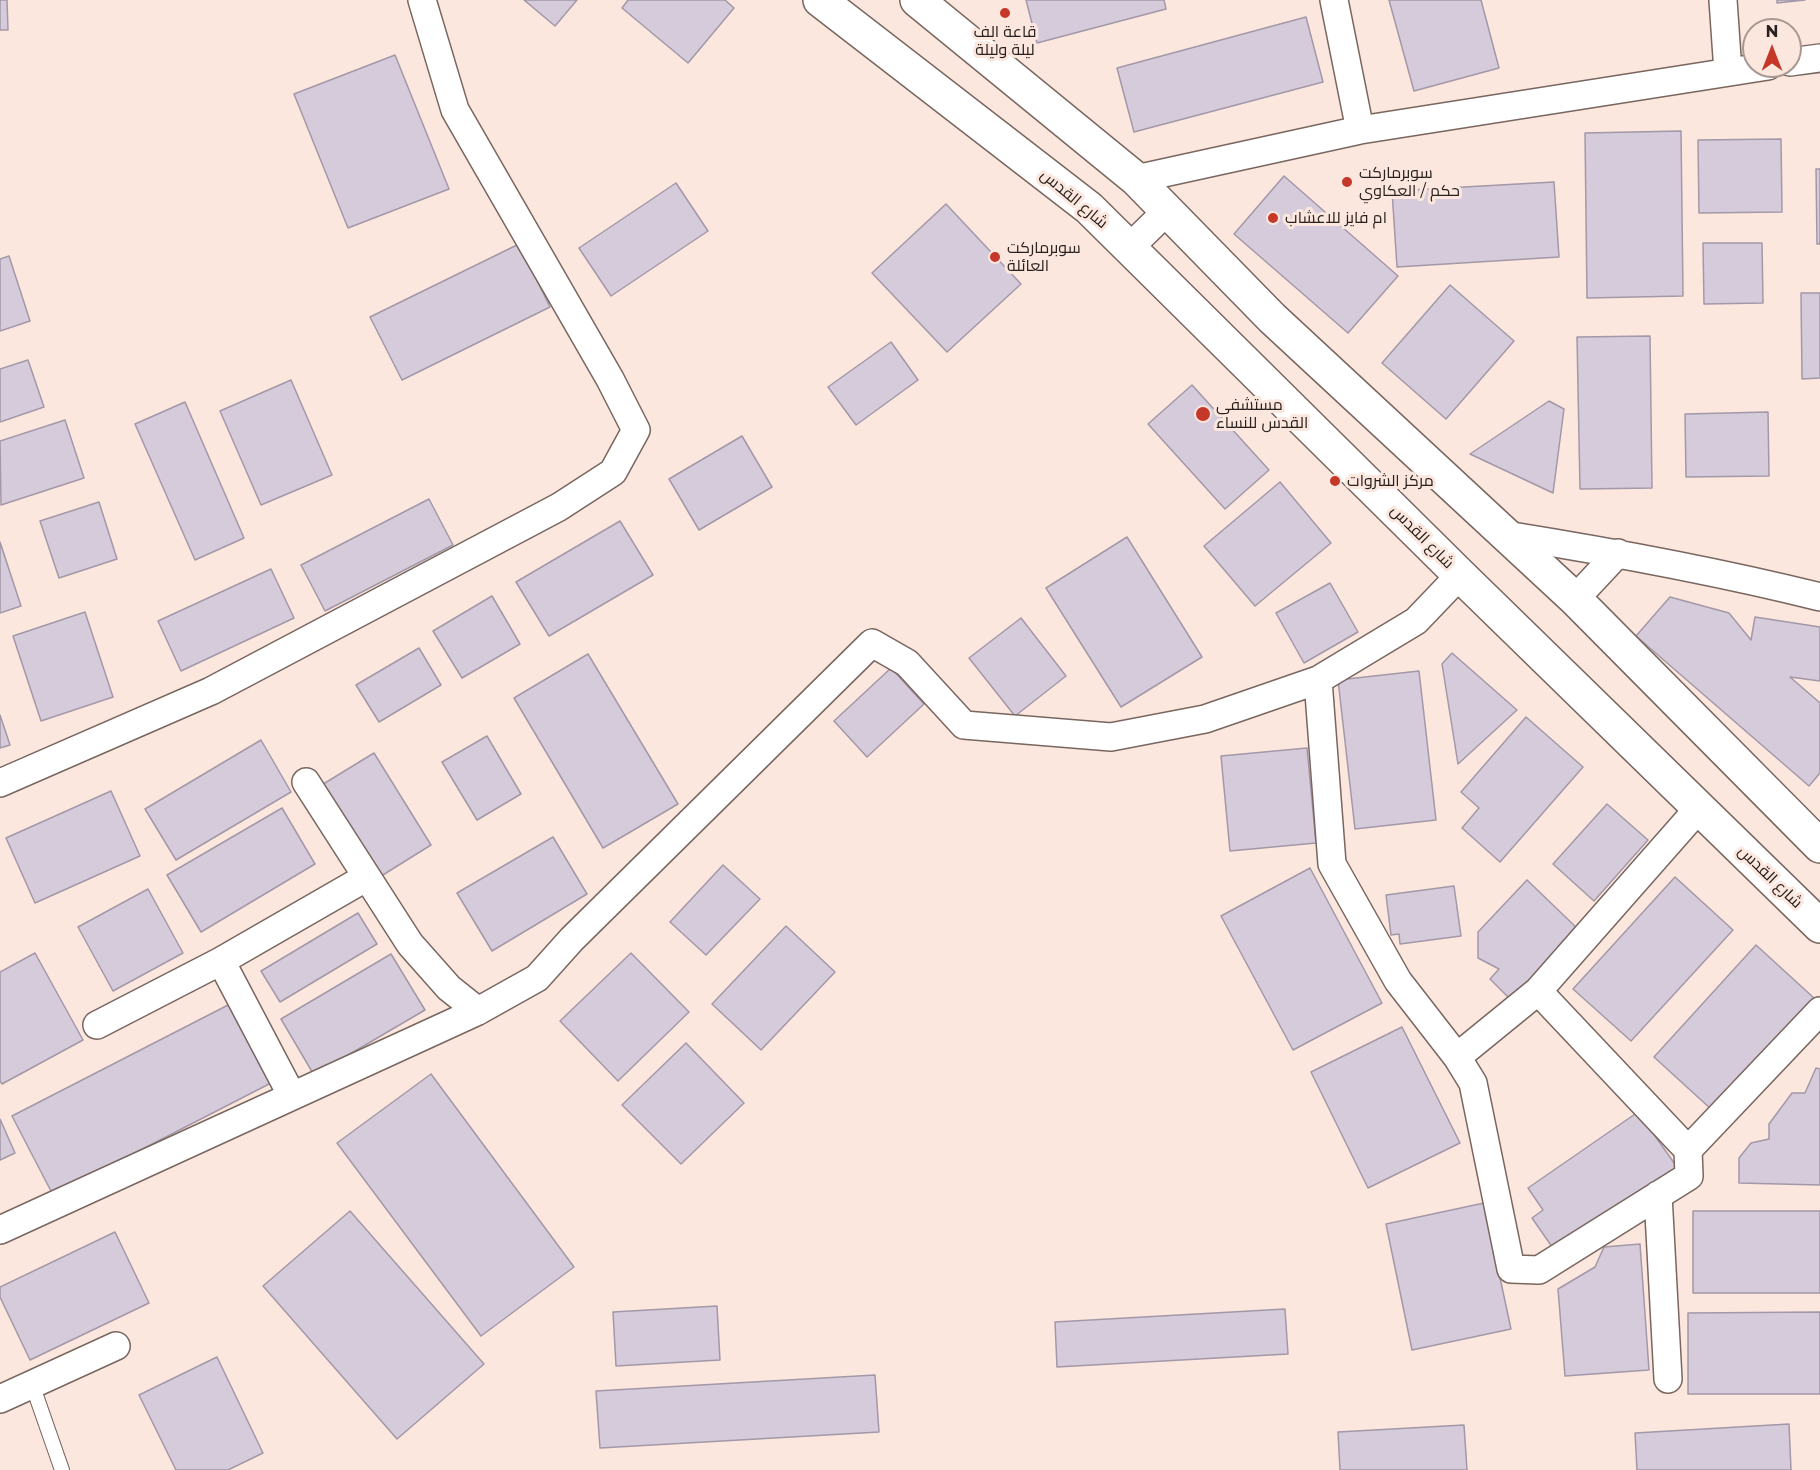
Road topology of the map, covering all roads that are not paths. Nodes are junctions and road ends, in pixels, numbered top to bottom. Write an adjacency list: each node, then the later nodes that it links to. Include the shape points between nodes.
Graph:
1 (422, 0): 21 (street, via 454,111 636,430 613,472 559,507 211,691)
2 (820, 0): 13 (main road, شارع القدس, via 1089,208)
3 (917, 0): 11 (main road)
4 (1334, 0): 10 (street)
5 (1723, 0): 9 (street)
6 (1820, 58): 7 (street)
7 (1802, 61)
8 (1742, 70): 9 (street)
9 (1728, 72): 10 (street)
10 (1360, 130): 11 (street)
11 (1136, 179): 12 (main road)
12 (1167, 211): 13 (street); 14 (main road, via 1272,318)
13 (1129, 248): 16 (main road, شارع القدس)
14 (1506, 535): 15 (street); 18 (main road)
15 (1618, 553): 17 (street); 18 (street)
16 (1460, 575): 19 (street, via 1416,621); 22 (main road, شارع القدس)
17 (1820, 597)
18 (1575, 599): 23 (main road)
19 (1318, 680): 28 (street, via 1205,718 1111,737 964,725 907,663 872,644 537,978); 31 (street, via 1332,864 1398,981)
20 (306, 782): 24 (street)
21 (0, 783)
22 (1699, 808): 25 (main road, شارع القدس); 27 (street)
23 (1820, 846)
24 (367, 877): 26 (street); 28 (street, via 410,944 449,988)
25 (1820, 926)
26 (221, 961): 30 (street); 32 (street)
27 (1538, 991): 31 (street); 33 (street)
28 (478, 1011): 32 (street)
29 (1820, 1011): 33 (street)
30 (97, 1025)
31 (1456, 1057): 34 (street, via 1473,1083 1511,1269 1539,1270)
32 (292, 1096): 35 (street)
33 (1688, 1150): 34 (street, via 1689,1176)
34 (1658, 1195): 37 (street)
35 (0, 1230)
36 (116, 1346): 38 (street)
37 (1668, 1379)
38 (32, 1384): 39 (street); 40 (lane)
39 (0, 1399)
40 (62, 1470)

